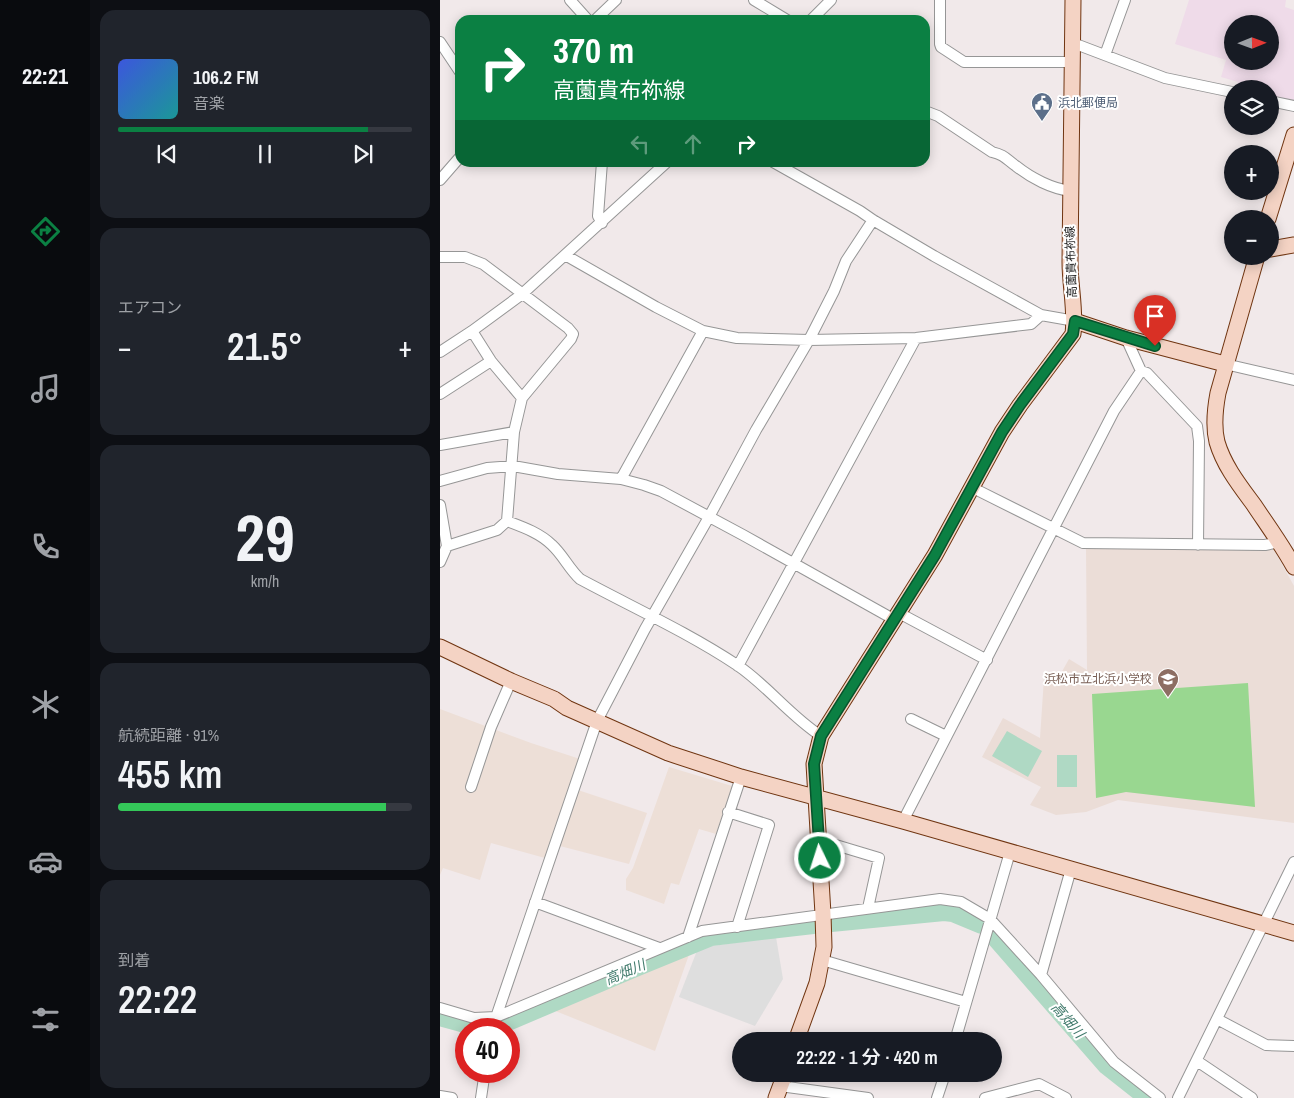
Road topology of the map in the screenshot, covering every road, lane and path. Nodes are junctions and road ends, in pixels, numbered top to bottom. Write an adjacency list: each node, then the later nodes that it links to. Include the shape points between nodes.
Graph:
1 (570, 0): 8 (street)
2 (616, 0): 9 (street)
3 (754, 0): 10 (street)
4 (830, 0): 11 (street)
5 (940, 0): 15 (street, via 940,44 962,61)
6 (1074, 0): 13 (street, 高薗貴布祢線)
7 (1125, 0): 14 (street)
8 (584, 15)
9 (600, 15)
10 (779, 15)
11 (816, 15)
12 (440, 42): 16 (street)
13 (1073, 43): 14 (street); 15 (street, 高薗貴布祢線)
14 (1105, 55): 17 (street, via 1166,78)
15 (1072, 62): 27 (street, 高薗貴布祢線)
16 (455, 64)
17 (1224, 90)
18 (1279, 103): 19 (street)
19 (1294, 106)
20 (930, 113): 27 (street, via 1035,178)
21 (1294, 135): 28 (street)
22 (455, 163): 26 (street)
23 (602, 167): 30 (street, via 598,216)
24 (662, 167): 30 (street)
25 (782, 167): 29 (street)
26 (440, 180)
27 (1070, 191): 38 (street, 高薗貴布祢線, via 1070,286)
28 (1271, 210)
29 (873, 220): 37 (street); 43 (street, via 846,261)
30 (602, 223): 33 (street)
31 (1294, 245): 32 (street)
32 (1279, 248)
33 (565, 255): 36 (street); 39 (street)
34 (440, 257): 36 (street, via 473,260)
35 (1254, 265): 46 (street)
36 (521, 295): 40 (street); 50 (street, via 573,334)
37 (1041, 314): 38 (street); 41 (street, via 1031,324)
38 (1075, 321): 42 (street); 56 (street, via 1073,334 1020,405)
39 (702, 331): 43 (street, via 737,338); 54 (street)
40 (472, 332): 44 (street); 45 (street)
41 (916, 338): 43 (street); 65 (street)
42 (1126, 338): 46 (street); 47 (street)
43 (809, 340): 58 (street)
44 (440, 352)
45 (491, 361): 49 (street); 50 (street)
46 (1225, 364): 48 (street); 61 (street, via 1215,406 1218,443 1232,475)
47 (1141, 371): 60 (street, via 1114,411); 62 (street, via 1147,373 1197,426)
48 (1294, 380)
49 (440, 394)
50 (522, 398): 51 (street)
51 (514, 432): 52 (street); 53 (street)
52 (440, 446)
53 (512, 466): 54 (street); 55 (street, via 487,468); 59 (street)
54 (621, 479): 58 (street, via 661,491)
55 (440, 480)
56 (973, 488): 60 (street); 67 (street)
57 (440, 505): 63 (street)
58 (709, 517): 65 (street); 68 (street)
59 (507, 521): 63 (street, via 497,530); 68 (street, via 537,534 553,546 580,579)
60 (1054, 529): 62 (street, via 1082,543); 70 (street)
61 (1280, 542): 62 (street); 66 (street)
62 (1198, 545)
63 (447, 546): 64 (street)
64 (440, 562)
65 (794, 563): 67 (street); 71 (street)
66 (1294, 567)
67 (897, 617): 70 (street); 75 (street)
68 (653, 618): 71 (street); 74 (street)
69 (440, 647): 72 (street)
70 (987, 660): 76 (street)
71 (738, 666): 75 (street)
72 (511, 681): 74 (street); 78 (street, via 490,727)
73 (911, 720): 76 (street)
74 (597, 721): 77 (street, via 668,753); 86 (street)
75 (821, 736): 79 (street, via 814,764)
76 (946, 736): 81 (street)
77 (740, 776): 79 (street); 80 (street)
78 (471, 787)
79 (816, 796): 81 (street); 82 (street)
80 (728, 812): 91 (street, via 769,826); 93 (street)
81 (903, 821): 83 (street)
82 (818, 840): 87 (street, via 879,858); 88 (street)
83 (1010, 852): 85 (street); 89 (street)
84 (1294, 862): 90 (street)
85 (1071, 869): 90 (street); 96 (street)
86 (536, 902): 94 (street); 100 (street)
87 (868, 908): 88 (street); 89 (street, via 940,899 961,902)
88 (824, 914): 91 (street); 95 (street)
89 (990, 918): 96 (street); 97 (street)
90 (1264, 925): 92 (street); 102 (street)
91 (737, 927): 93 (street, via 702,931)
92 (1294, 933)
93 (688, 937): 94 (street)
94 (659, 948): 101 (street)
95 (822, 960): 97 (street); 103 (street)
96 (1041, 975): 117 (street, via 1114,1062)
97 (966, 1002): 104 (street)
98 (440, 1008): 99 (street)
99 (474, 1018)
100 (496, 1018)
101 (505, 1018)
102 (1217, 1019): 105 (street, via 1266,1045); 106 (street)
103 (799, 1032)
104 (958, 1032)
105 (1294, 1046)
106 (1197, 1061): 118 (street); 119 (street)
107 (942, 1082): 114 (street)
108 (484, 1083): 112 (street)
109 (780, 1086): 113 (street)
110 (440, 1096): 111 (street)
111 (452, 1098)
112 (481, 1098)
113 (868, 1098)
114 (937, 1098)
115 (985, 1098): 116 (street, via 1039,1084)
116 (1066, 1098)
117 (1160, 1098)
118 (1178, 1098)
119 (1252, 1098)

